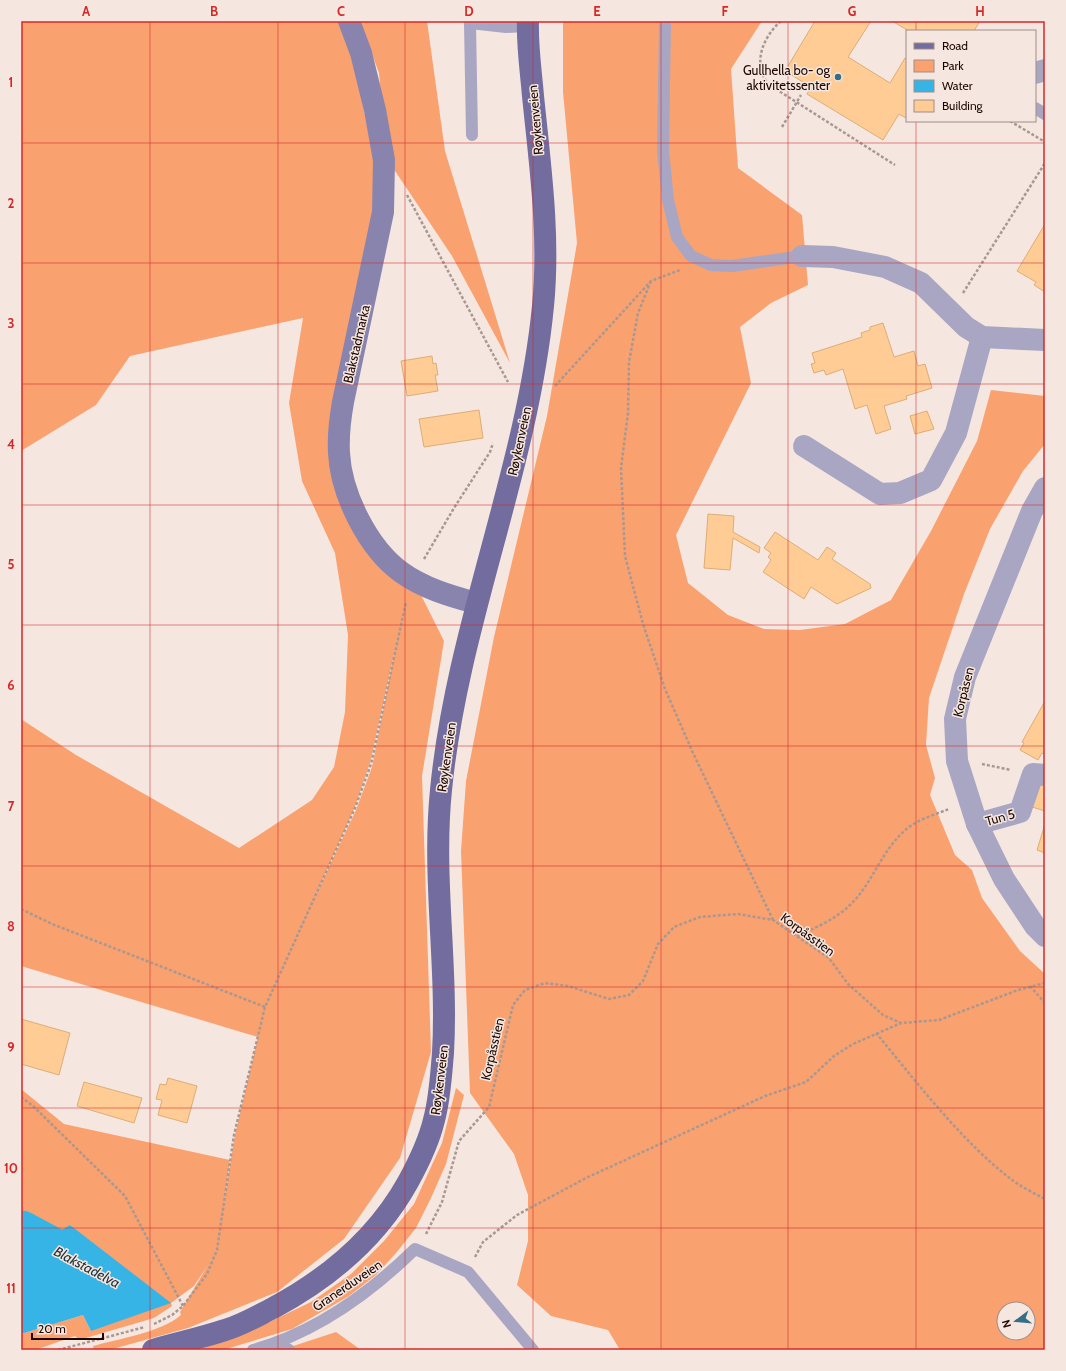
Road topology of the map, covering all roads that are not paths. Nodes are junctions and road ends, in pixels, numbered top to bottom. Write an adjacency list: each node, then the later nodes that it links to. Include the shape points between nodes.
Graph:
1 (349, 21): 13 (main road, Blakstadmarka, via 361,53 375,110 384,160 384,190 375,257 339,430 339,455 345,484 355,512 372,543 388,560 413,579 444,594)
2 (665, 21): 8 (lane, via 663,151 668,200 677,237 691,256 710,265 732,266)
3 (470, 22): 4 (lane, via 506,27); 7 (lane)
4 (528, 24): 13 (main road, Røykenveien, via 545,233 544,305 516,461)
5 (1036, 109): 6 (lane)
6 (1045, 114)
7 (472, 135)
8 (802, 256): 9 (street, via 833,257 885,267 921,283 966,327)
9 (982, 337): 10 (street); 11 (street, via 956,433 931,480 900,493 880,494)
10 (1045, 340)
11 (804, 446)
12 (1045, 488): 15 (street, Korpåsen, via 1032,511 964,677 956,719 957,760)
13 (476, 603): 18 (main road, Røykenveien, via 457,688 441,790 438,861 445,1018 441,1079 435,1118 424,1151 385,1218 362,1244 326,1276 298,1294 226,1330)
14 (1039, 775): 15 (street, Tun 5, via 1020,812)
15 (977, 824): 16 (street, Korpåsen, via 1004,879 1035,926)
16 (1045, 936)
17 (277, 1343): 19 (lane, Granerduveien); 20 (lane); 21 (lane, Granerduveien, via 322,1320 364,1293 392,1272 415,1249 468,1272)
18 (153, 1350)
19 (253, 1350)
20 (289, 1350)
21 (533, 1350)

